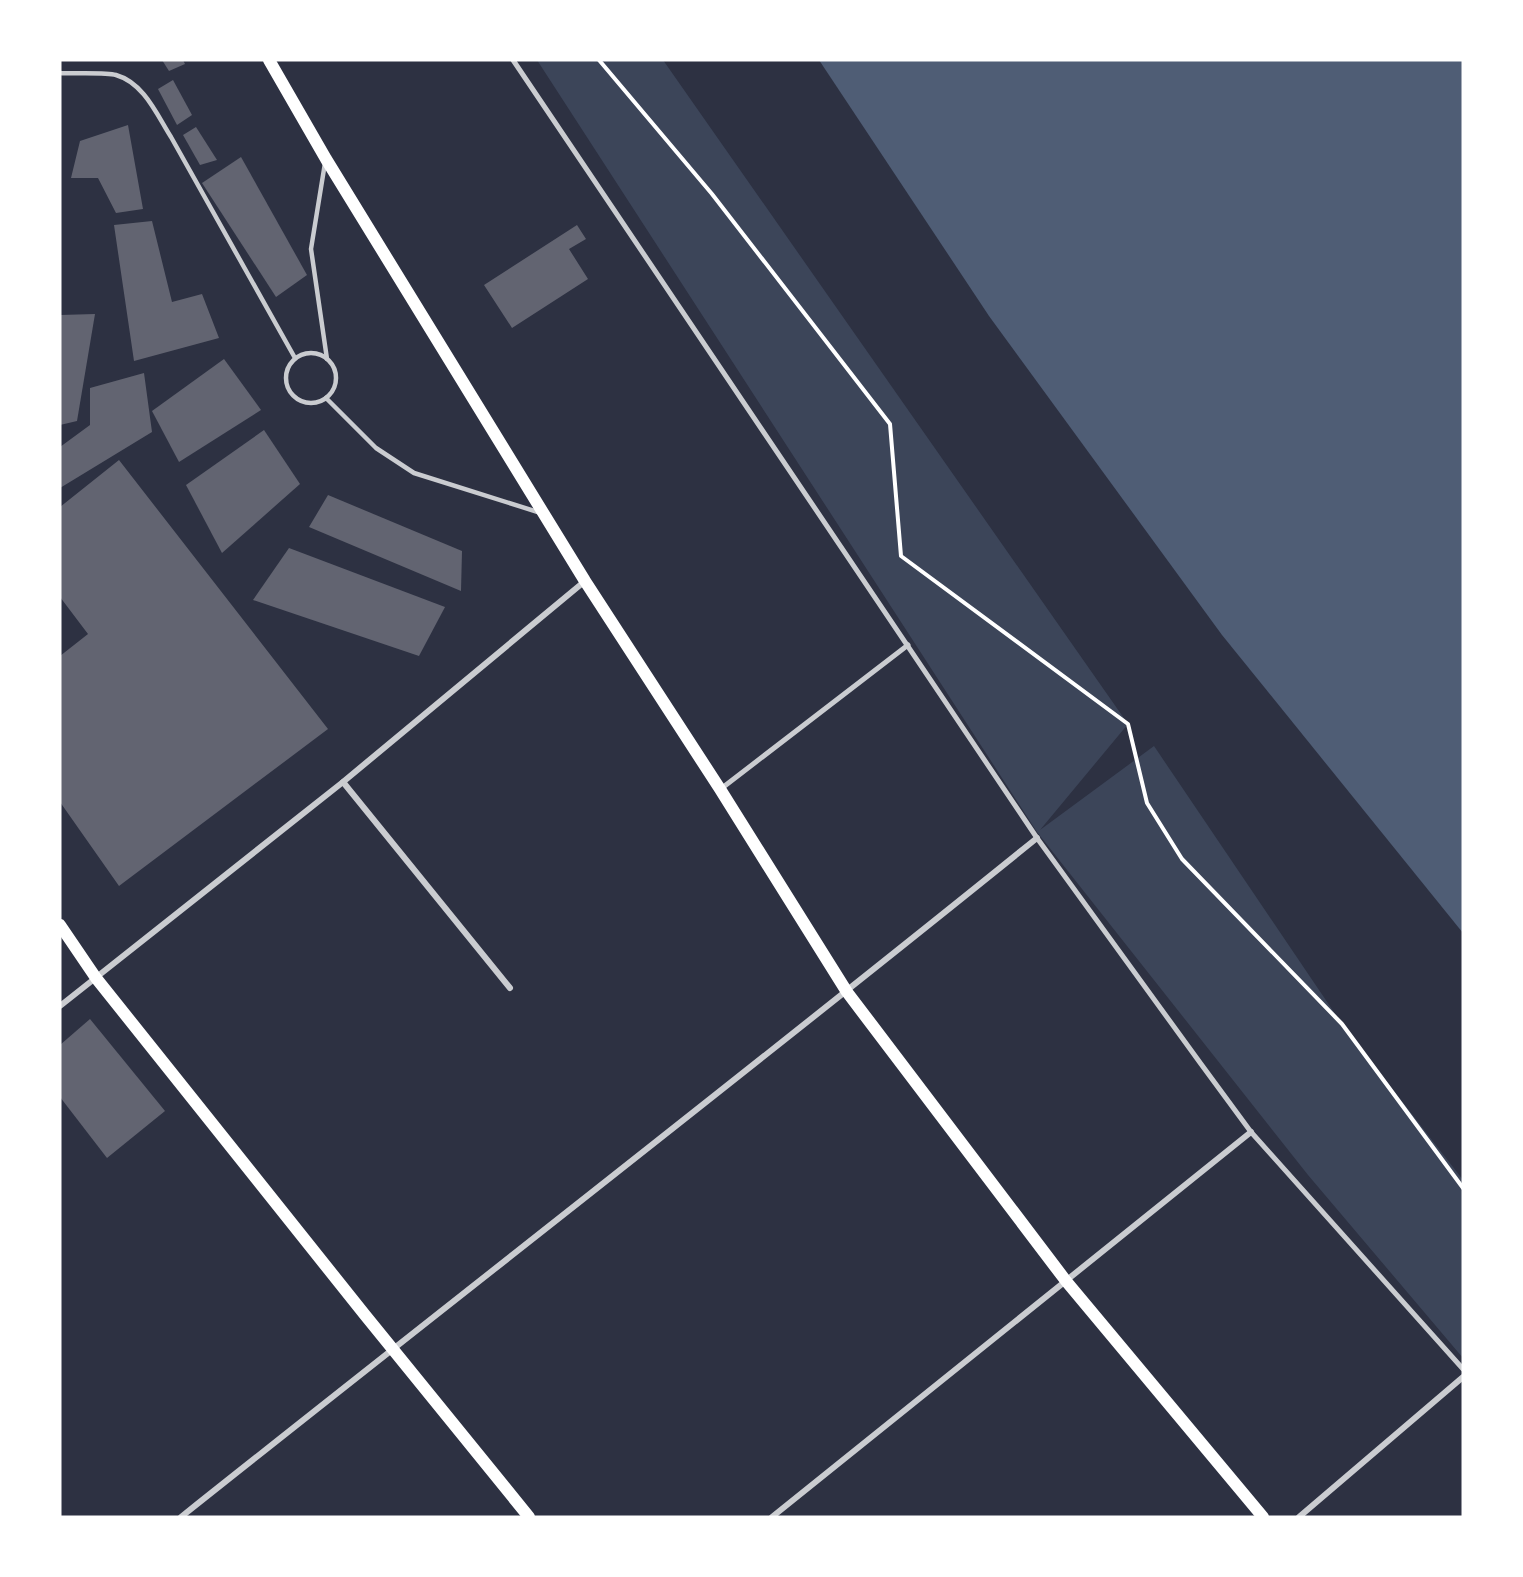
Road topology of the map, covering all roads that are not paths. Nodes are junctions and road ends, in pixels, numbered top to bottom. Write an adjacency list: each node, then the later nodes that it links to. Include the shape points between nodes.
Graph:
1 (269, 60): 4 (main road)
2 (513, 60): 10 (street)
3 (60, 73): 5 (lane, via 116,75 135,84 171,137)
4 (326, 159): 6 (lane, via 311,249); 8 (main road)
5 (295, 358): 6 (lane, via 317,354); 7 (lane, via 288,367 288,388 305,402 316,403)
6 (327, 359): 7 (lane, via 336,378)
7 (326, 398): 8 (lane, via 376,448 414,473)
8 (545, 515): 9 (main road)
9 (585, 581): 11 (street); 12 (main road)
10 (908, 645): 12 (street); 13 (street)
11 (343, 782): 15 (street); 16 (street)
12 (720, 789): 17 (main road)
13 (1037, 838): 17 (street); 19 (street)
14 (60, 925): 15 (main road)
15 (96, 978): 18 (street); 21 (main road)
16 (510, 988)
17 (848, 992): 20 (main road); 21 (street)
18 (60, 1006)
19 (1251, 1132): 20 (street); 22 (street)
20 (1066, 1281): 26 (street); 27 (main road)
21 (392, 1349): 24 (street); 25 (main road)
22 (1463, 1369)
23 (1463, 1377): 28 (street)
24 (181, 1517)
25 (529, 1517)
26 (772, 1517)
27 (1263, 1517)
28 (1299, 1517)

